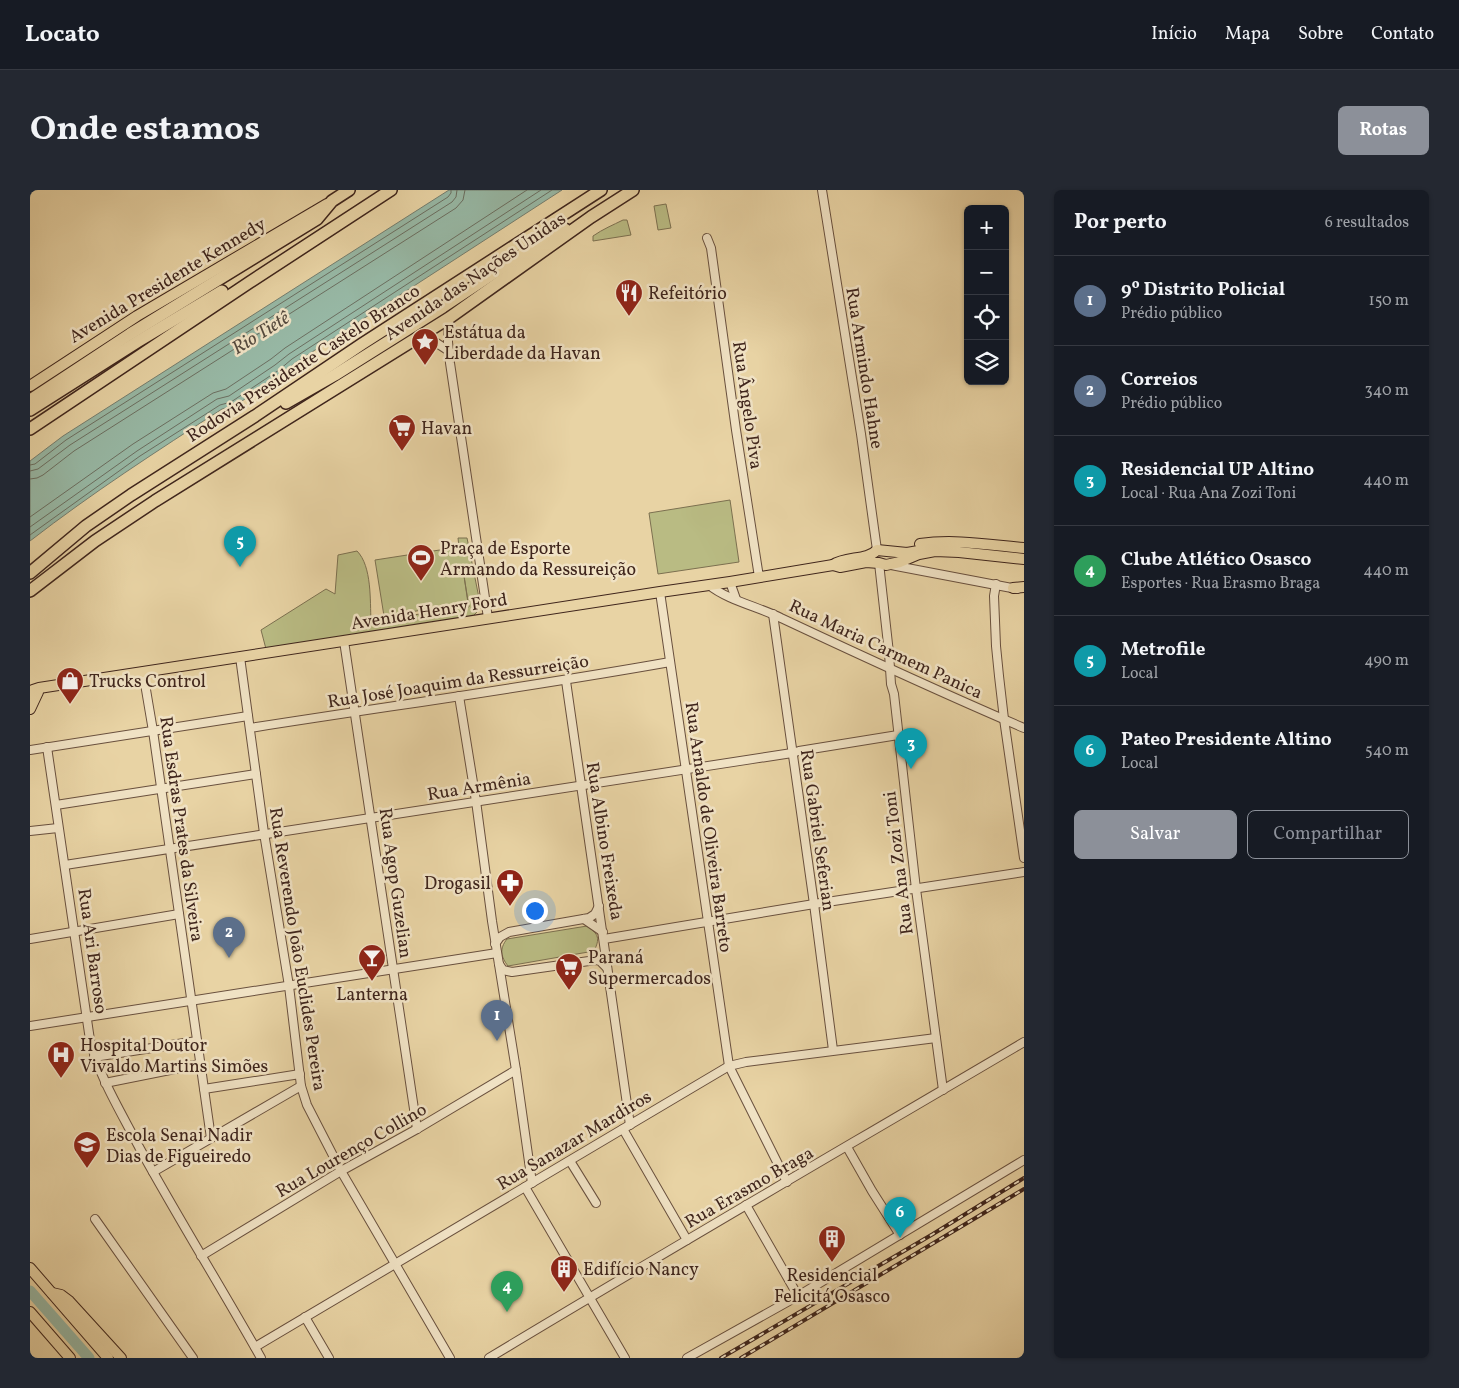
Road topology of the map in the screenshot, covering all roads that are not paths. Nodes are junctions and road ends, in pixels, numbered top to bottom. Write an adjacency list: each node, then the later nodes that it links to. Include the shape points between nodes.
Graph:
1 (349, 190): 6 (highway, Avenida Presidente Kennedy)
2 (391, 190): 9 (highway)
3 (601, 190): 16 (highway, Rodovia Presidente Castelo Branco)
4 (633, 190): 7 (highway, Avenida das Nações Unidas)
5 (822, 190): 19 (street, Rua Armindo Hahne)
6 (332, 201): 13 (main road, Avenida Presidente Kennedy, via 137,316); 14 (highway, via 317,219 123,338)
7 (591, 218): 10 (highway, Avenida das Nações Unidas); 16 (highway, via 547,238 335,375 277,408)
8 (707, 238): 26 (street, Rua Ângelo Piva)
9 (250, 282): 15 (highway, via 224,290); 17 (highway)
10 (450, 318): 11 (highway, Avenida das Nações Unidas); 12 (street)
11 (421, 336): 12 (street); 32 (highway, Avenida das Nações Unidas, via 155,501 95,541)
12 (449, 351): 36 (street)
13 (30, 386)
14 (30, 400)
15 (30, 410)
16 (254, 416): 25 (highway, Rodovia Presidente Castelo Branco, via 86,526)
17 (30, 429)
18 (1024, 548): 21 (main road, via 944,542 911,546)
19 (877, 550): 21 (main road); 23 (main road, Avenida Henry Ford)
20 (936, 551): 21 (main road); 22 (main road); 24 (main road)
21 (894, 552): 24 (main road, via 880,558)
22 (1024, 559)
23 (833, 565): 24 (main road, Avenida Henry Ford, via 840,567 866,562); 26 (main road, Avenida Henry Ford)
24 (883, 567): 28 (street, Avenida Henry Ford); 40 (street, Rua Ana Zozi Toni)
25 (30, 573)
26 (759, 577): 27 (main road, Avenida Henry Ford)
27 (730, 582): 29 (main road, Avenida Henry Ford); 34 (street)
28 (996, 584): 30 (street, Avenida Henry Ford); 48 (street, via 996,646)
29 (709, 585): 33 (main road, Avenida Henry Ford); 34 (street, Rua Maria Carmem Panica, via 717,592)
30 (1013, 588): 31 (main road)
31 (1024, 589)
32 (30, 591)
33 (660, 592): 36 (main road, Avenida Henry Ford); 39 (street, Rua Arnaldo de Oliveira Barreto)
34 (736, 599): 35 (street, Rua Maria Carmem Panica)
35 (773, 614): 40 (street, Rua Maria Carmem Panica); 55 (street, Rua Gabriel Seferian)
36 (488, 618): 37 (main road, Avenida Henry Ford)
37 (344, 641): 38 (main road, Avenida Henry Ford); 46 (street, Rua Agop Guzelian)
38 (240, 657): 41 (main road, Avenida Henry Ford); 47 (street, Rua Reverendo João Euclides Pereira)
39 (670, 662): 42 (street, Rua José Joaquim da Ressurreição); 56 (street, Rua Arnaldo de Oliveira Barreto)
40 (890, 669): 48 (street, Rua Maria Carmem Panica); 52 (street, Rua Ana Zozi Toni)
41 (143, 672): 43 (main road, Avenida Henry Ford); 51 (street, Rua Esdras Prates da Silveira)
42 (566, 681): 44 (street, Rua José Joaquim da Ressurreição); 58 (street, Rua Albino Freixeda)
43 (33, 691): 45 (main road)
44 (459, 696): 46 (street, Rua José Joaquim da Ressurreição); 60 (street)
45 (30, 709)
46 (356, 712): 49 (street, Rua José Joaquim da Ressurreição); 62 (street, Rua Agop Guzelian)
47 (248, 716): 49 (street, Rua Reverendo João Euclides Pereira); 51 (street)
48 (1004, 720): 50 (street, Rua Maria Carmem Panica); 67 (street)
49 (250, 728): 57 (street, Rua Reverendo João Euclides Pereira)
50 (1024, 728)
51 (153, 731): 53 (street); 59 (street, Rua Esdras Prates da Silveira)
52 (898, 736): 55 (street, Rua Armênia); 70 (street, Rua Ana Zozi Toni)
53 (47, 747): 54 (street); 61 (street, Rua Ari Barroso)
54 (30, 750)
55 (792, 753): 56 (street, Rua Armênia); 71 (street, Rua Gabriel Seferian)
56 (686, 769): 58 (street, Rua Armênia); 76 (street, Rua Arnaldo de Oliveira Barreto)
57 (256, 774): 59 (street); 65 (street, Rua Reverendo João Euclides Pereira)
58 (580, 786): 60 (street, Rua Armênia); 72 (street, Rua Albino Freixeda)
59 (162, 789): 61 (street); 66 (street, Rua Esdras Prates da Silveira)
60 (476, 802): 62 (street, Rua Armênia); 74 (street)
61 (56, 805): 63 (street, Rua Ari Barroso)
62 (371, 818): 65 (street, Rua Armênia); 85 (street, Rua Agop Guzelian)
63 (58, 828): 64 (street); 68 (street, Rua Ari Barroso)
64 (30, 831)
65 (264, 833): 66 (street, Rua Armênia); 89 (street, Rua Reverendo João Euclides Pereira)
66 (170, 849): 68 (street, Rua Armênia); 73 (street, Rua Esdras Prates da Silveira)
67 (1024, 858)
68 (64, 865): 77 (street, Rua Ari Barroso)
69 (1024, 872): 70 (street)
70 (916, 890): 71 (street); 93 (street, Rua Ana Zozi Toni)
71 (814, 904): 76 (street); 96 (street, Rua Gabriel Seferian)
72 (599, 906): 75 (street, via 595,914); 80 (street, Rua Albino Freixeda)
73 (179, 914): 77 (street); 90 (street, Rua Esdras Prates da Silveira)
74 (492, 920): 78 (street); 81 (street)
75 (584, 920): 78 (street); 80 (street)
76 (708, 922): 80 (street); 99 (street, Rua Arnaldo de Oliveira Barreto)
77 (74, 932): 79 (street); 91 (street, Rua Ari Barroso)
78 (509, 932): 81 (street, via 500,936)
79 (30, 938)
80 (604, 939): 83 (street, via 599,954); 86 (street, Rua Albino Freixeda)
81 (495, 944): 82 (street)
82 (496, 953): 84 (street); 85 (street)
83 (591, 960): 86 (street, via 600,961); 87 (street)
84 (498, 962): 87 (street, via 503,970); 88 (street)
85 (393, 968): 89 (street); 107 (street, Rua Agop Guzelian)
86 (607, 968): 106 (street, Rua Albino Freixeda)
87 (512, 972): 88 (street)
88 (501, 981): 100 (street)
89 (289, 986): 90 (street); 101 (street, Rua Reverendo João Euclides Pereira)
90 (192, 1001): 91 (street); 94 (street, Rua Esdras Prates da Silveira)
91 (87, 1018): 92 (street); 97 (street, Rua Ari Barroso)
92 (30, 1026)
93 (936, 1038): 96 (street, Rua Sanazar Mardiros); 105 (street, Rua Ana Zozi Toni)
94 (197, 1041): 97 (street); 98 (street, Rua Esdras Prates da Silveira)
95 (1024, 1042): 105 (street, Rua Erasmo Braga)
96 (833, 1050): 99 (street, Rua Sanazar Mardiros)
97 (94, 1057): 102 (street, Rua Ari Barroso)
98 (200, 1064): 102 (street); 104 (street, Rua Esdras Prates da Silveira)
99 (729, 1066): 106 (street, Rua Sanazar Mardiros); 114 (street, Rua Arnaldo de Oliveira Barreto)
100 (516, 1070): 107 (street, Rua Lourenço Collino); 115 (street)
101 (300, 1074): 103 (street, Rua Reverendo João Euclides Pereira); 104 (street)
102 (105, 1083): 113 (street, Rua Ari Barroso)
103 (301, 1086): 108 (street); 112 (street, Rua Reverendo João Euclides Pereira, via 312,1116)
104 (204, 1089): 108 (street, Rua Esdras Prates da Silveira)
105 (944, 1090): 109 (street, Rua Erasmo Braga)
106 (627, 1127): 111 (street, Rua Sanazar Mardiros); 120 (street)
107 (417, 1129): 112 (street, Rua Lourenço Collino)
108 (211, 1138): 113 (street)
109 (847, 1147): 114 (street, Rua Erasmo Braga); 119 (street)
110 (1024, 1160): 119 (street)
111 (570, 1161): 115 (street, Rua Sanazar Mardiros); 116 (street)
112 (342, 1171): 121 (street, Rua Lourenço Collino); 122 (street, Rua Reverendo João Euclides Pereira)
113 (153, 1172): 121 (street, Rua Ari Barroso)
114 (787, 1182): 117 (street, Rua Erasmo Braga)
115 (528, 1185): 122 (street, Rua Sanazar Mardiros); 126 (street)
116 (596, 1203)
117 (746, 1205): 120 (street, Rua Erasmo Braga); 125 (street)
118 (95, 1219): 135 (street)
119 (900, 1235): 125 (street)
120 (686, 1240): 126 (street, Rua Erasmo Braga)
121 (201, 1256): 130 (street, Rua Ari Barroso)
122 (396, 1263): 128 (street, Rua Sanazar Mardiros); 138 (street, Rua Reverendo João Euclides Pereira)
123 (30, 1268): 124 (main road)
124 (51, 1293): 133 (main road); 134 (main road, via 69,1301)
125 (798, 1296): 141 (street)
126 (589, 1299): 139 (street, Rua Erasmo Braga); 140 (street)
127 (30, 1312): 129 (main road)
128 (305, 1317): 130 (street, Rua Sanazar Mardiros); 137 (street)
129 (58, 1344): 131 (main road); 132 (main road)
130 (255, 1346): 136 (street, Rua Ari Barroso)
131 (61, 1358)
132 (70, 1358)
133 (108, 1358)
134 (121, 1358)
135 (193, 1358)
136 (261, 1358)
137 (329, 1358)
138 (450, 1358)
139 (489, 1358)
140 (625, 1358)
141 (687, 1358)

